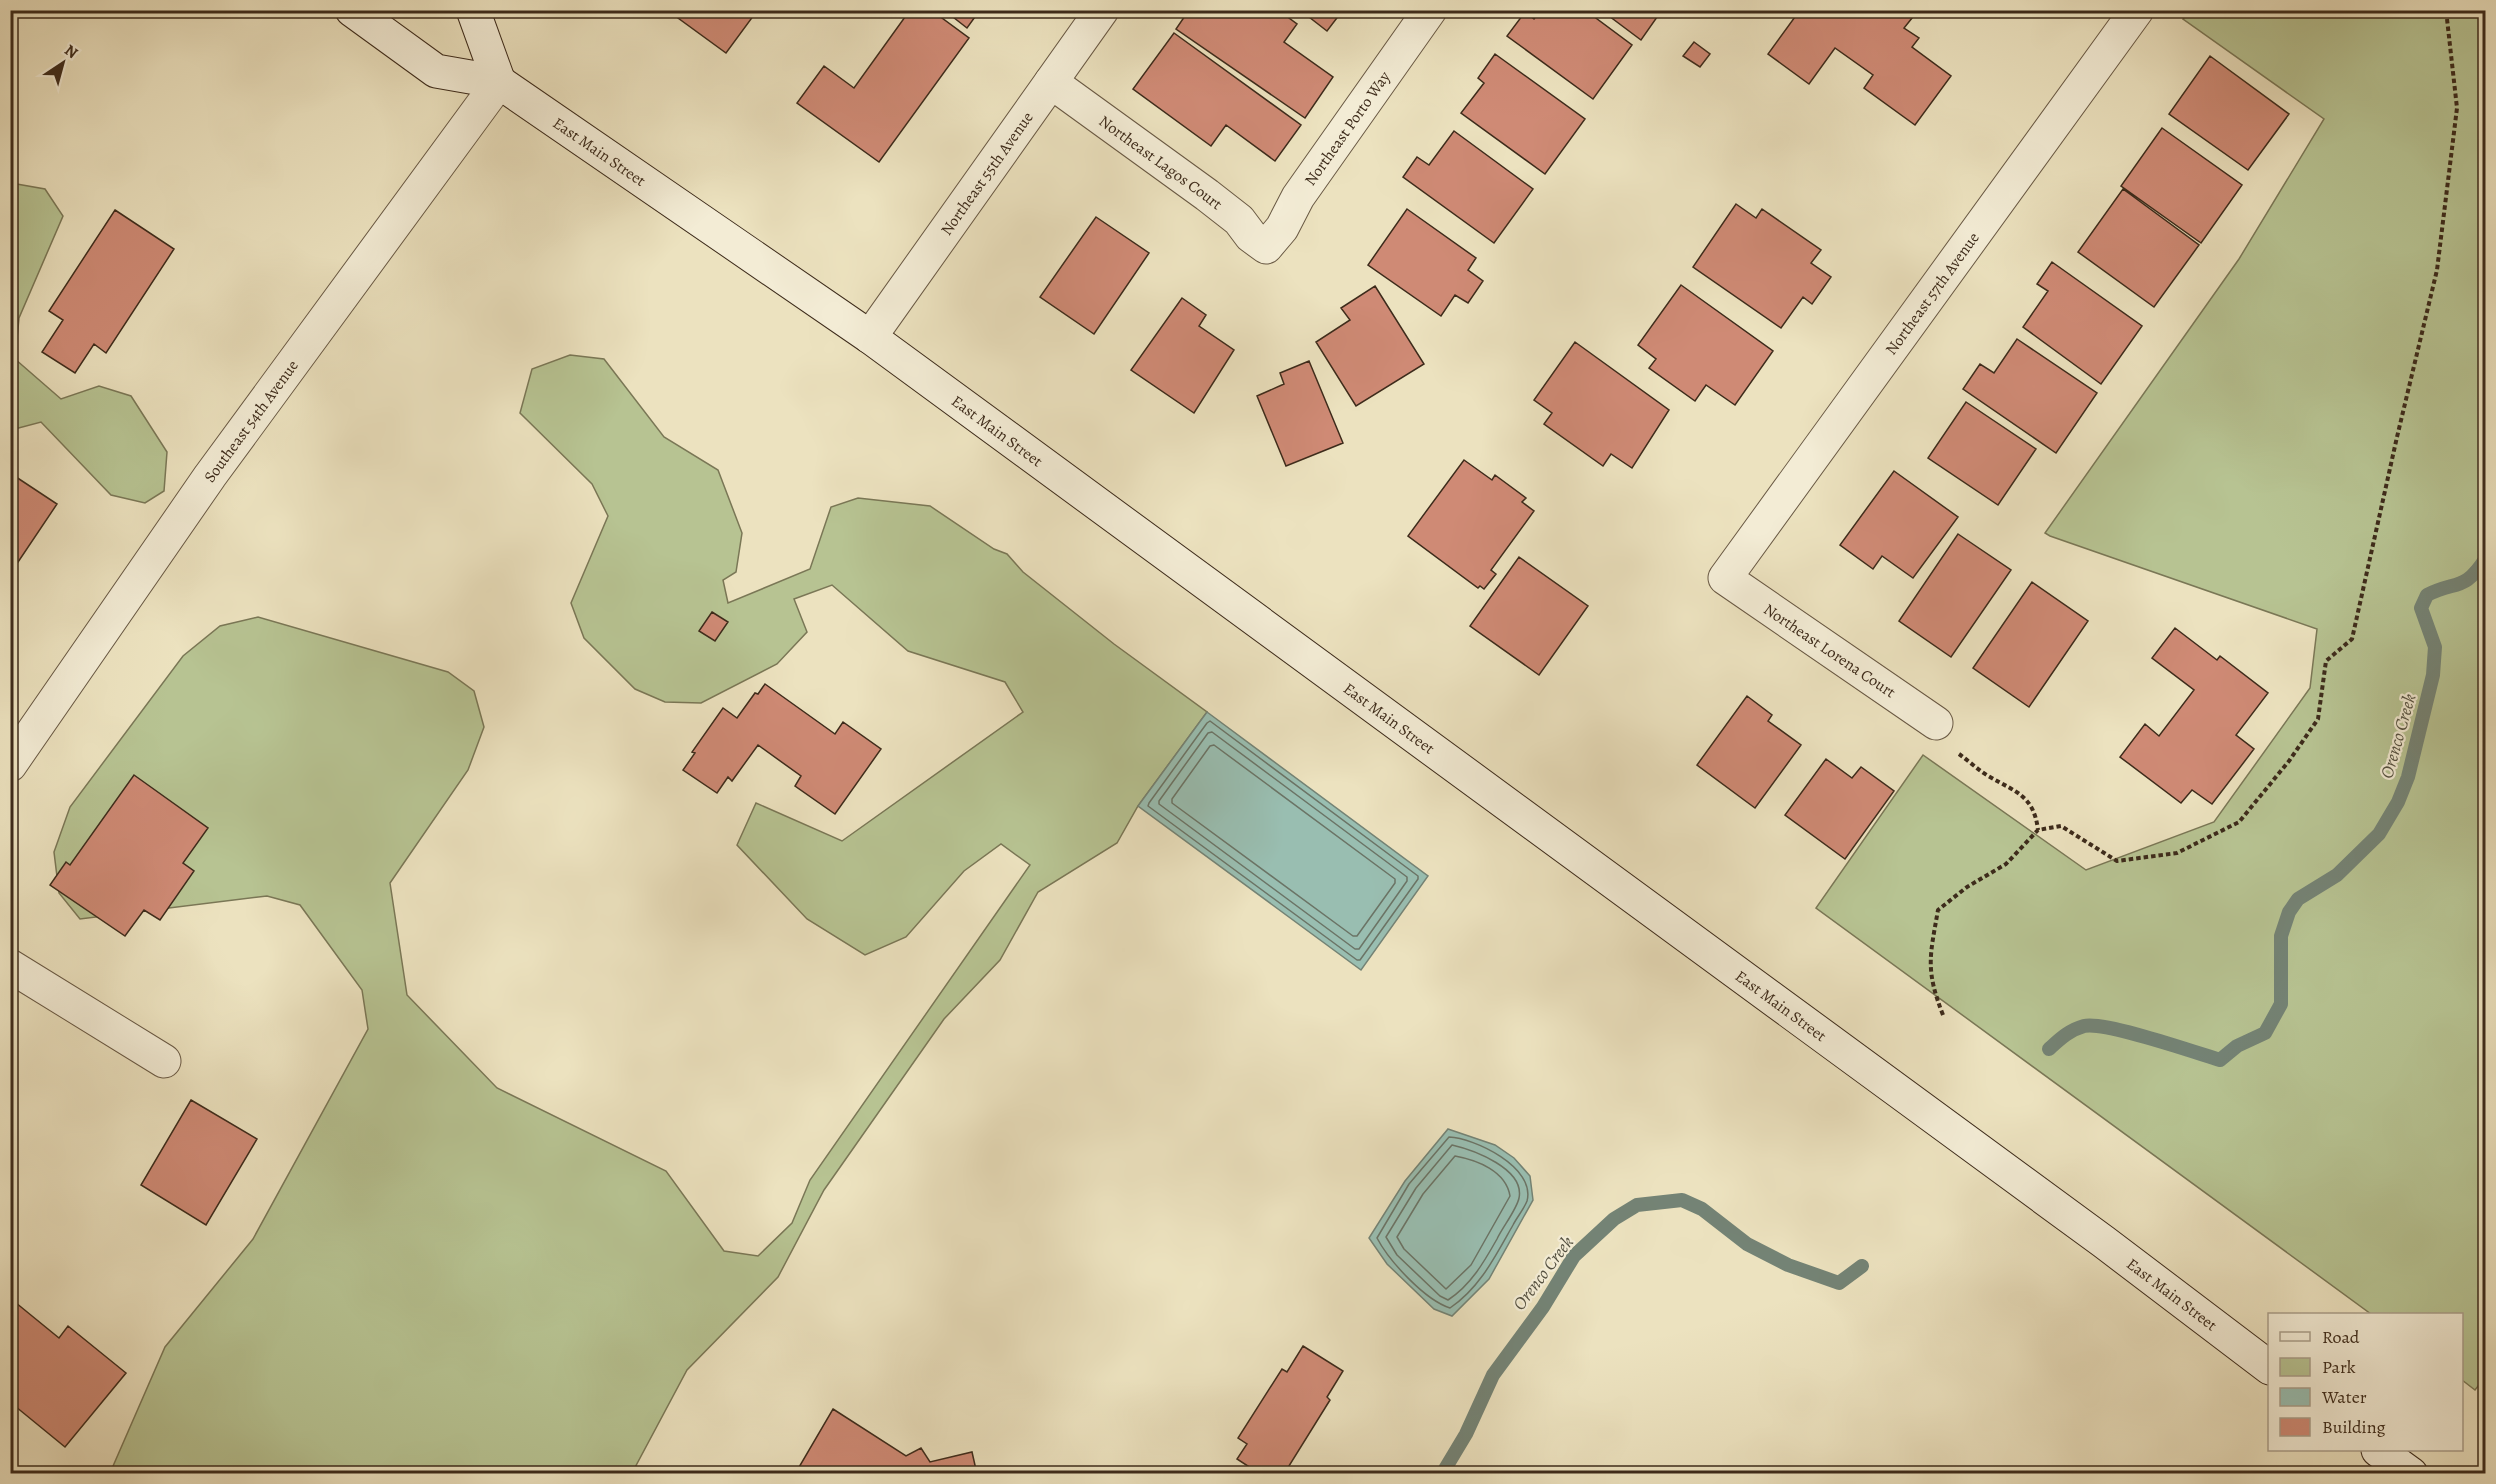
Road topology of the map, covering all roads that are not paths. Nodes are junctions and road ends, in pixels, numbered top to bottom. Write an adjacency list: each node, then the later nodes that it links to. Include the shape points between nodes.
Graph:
1 (352, 10): 6 (street, East Main Street, via 436,71)
2 (473, 10): 6 (street)
3 (1102, 10): 7 (street, Northeast 55th Avenue)
4 (1430, 10): 8 (street, Northeast Porto Way)
5 (2138, 10): 10 (street, Northeast 57th Avenue)
6 (499, 82): 9 (street, East Main Street); 12 (street, Southeast 54th Avenue, via 210,476)
7 (1051, 82): 8 (street, Northeast Lagos Court, via 1207,195); 9 (street, Northeast 55th Avenue)
8 (1266, 247)
9 (870, 337): 15 (street, East Main Street)
10 (1725, 578): 11 (street, Northeast Lorena Court)
11 (1936, 723)
12 (10, 765)
13 (10, 966): 14 (street)
14 (164, 1061)
15 (2268, 1366)
16 (2381, 1451): 17 (street)
17 (2411, 1473)

